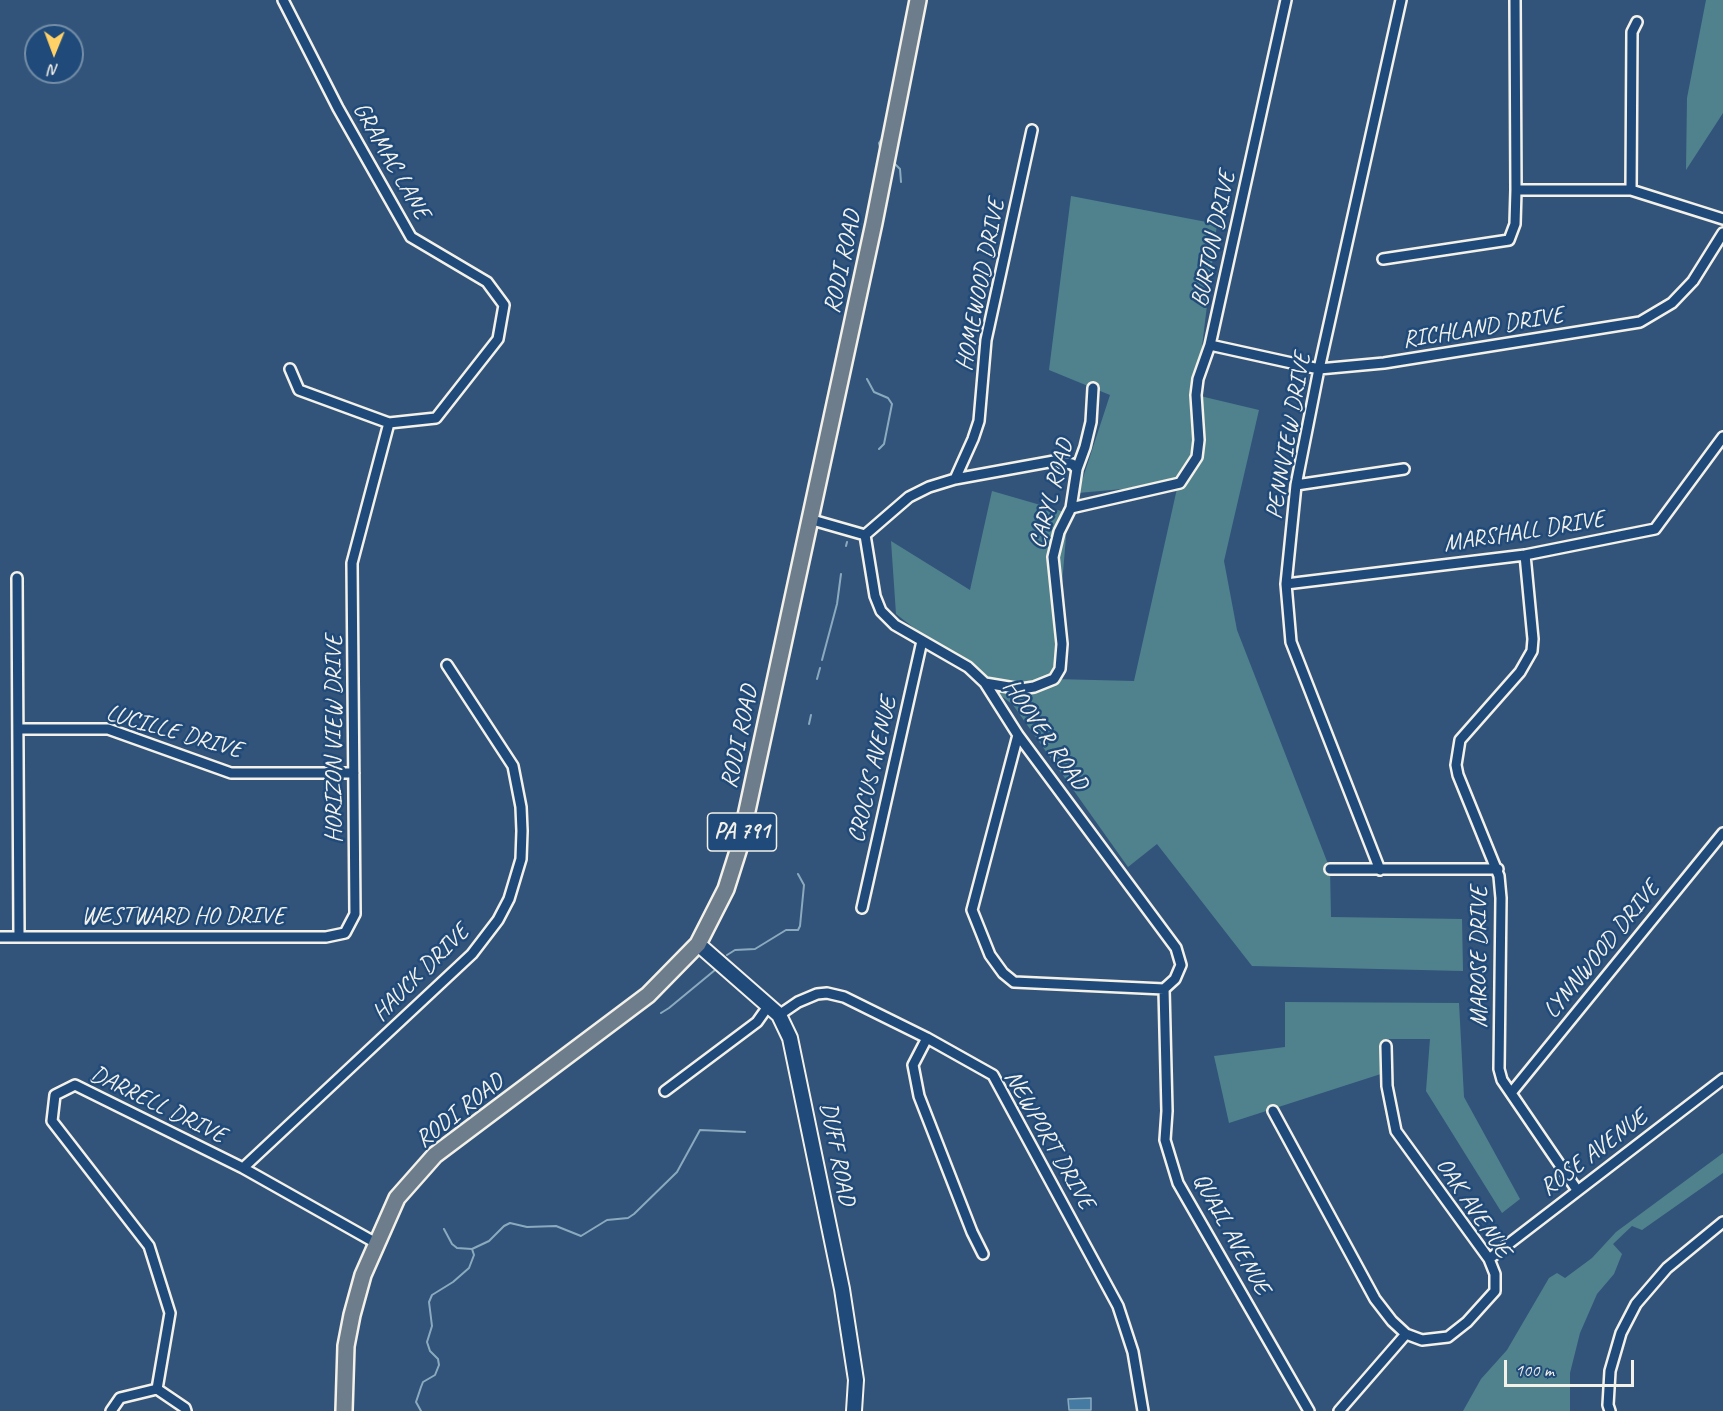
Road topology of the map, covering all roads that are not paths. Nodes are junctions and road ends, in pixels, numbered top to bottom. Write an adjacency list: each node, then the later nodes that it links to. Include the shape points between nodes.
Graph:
1 (283, 0): 17 (street, GRAMAC LANE, via 411,237 487,282 504,305 498,339 436,418)
2 (918, 0): 24 (main road, RODI ROAD / PA 791)
3 (1286, 0): 13 (street, BURTON DRIVE)
4 (1401, 0): 15 (street, PENNVIEW DRIVE)
5 (1515, 0): 8 (street)
6 (1637, 22): 9 (street, via 1632,32)
7 (1032, 130): 21 (street, HOMEWOOD DRIVE, via 987,340 979,421)
8 (1516, 190): 9 (street); 12 (street, via 1515,224 1509,240)
9 (1631, 190): 10 (street)
10 (1723, 219)
11 (1723, 233): 15 (street, RICHLAND DRIVE, via 1693,281 1672,303 1640,322 1384,363)
12 (1383, 259)
13 (1210, 345): 15 (street, RICHLAND DRIVE); 23 (street, BURTON DRIVE, via 1196,395 1197,457 1180,483)
14 (290, 369): 17 (street, GRAMAC LANE, via 299,390)
15 (1319, 369): 22 (street, PENNVIEW DRIVE)
16 (1093, 388): 19 (street, CARYL ROAD, via 1087,439)
17 (389, 423): 34 (street, HORIZON VIEW DRIVE, via 352,563)
18 (1723, 437): 26 (street, MARSHALL DRIVE, via 1655,529)
19 (1077, 469): 21 (street, via 1072,464 1054,461); 23 (street, CARYL ROAD)
20 (1404, 469): 22 (street)
21 (955, 479): 25 (street, via 909,497)
22 (1296, 485): 28 (street, PENNVIEW DRIVE)
23 (1071, 508): 31 (street, CARYL ROAD, via 1053,557 1062,644 1062,660 1054,679 1021,688)
24 (809, 519): 25 (street); 43 (main road, RODI ROAD / PA 791, via 739,848 726,889)
25 (865, 535): 29 (street, HOOVER ROAD, via 881,611 895,625)
26 (1525, 555): 28 (street, MARSHALL DRIVE); 37 (street, MAROSE DRIVE, via 1532,651 1520,672 1460,740 1456,757 1458,775)
27 (17, 578): 32 (street)
28 (1286, 584): 38 (street, PENNVIEW DRIVE, via 1291,642)
29 (922, 641): 31 (street, HOOVER ROAD, via 968,667); 39 (street, CROCUS AVENUE)
30 (447, 665): 52 (street, HAUCK DRIVE, via 513,766 522,831 521,859 509,899 472,954)
31 (986, 683): 33 (street, HOOVER ROAD)
32 (18, 729): 34 (street, LUCILLE DRIVE, via 108,729 231,773); 41 (street)
33 (1018, 735): 44 (street, HOOVER ROAD, via 1176,948 1181,965 1175,979); 44 (street, via 972,910 990,955 1014,982)
34 (354, 773): 40 (street, HORIZON VIEW DRIVE)
35 (1723, 833): 50 (street, LYNNWOOD DRIVE)
36 (1330, 869): 38 (street)
37 (1498, 869): 38 (street); 50 (street, MAROSE DRIVE, via 1499,1069)
38 (1380, 870)
39 (862, 908)
40 (355, 914): 41 (street, WESTWARD HO DRIVE, via 345,933 326,937)
41 (19, 937): 42 (street, WESTWARD HO DRIVE)
42 (0, 938)
43 (698, 944): 45 (street, DUFF ROAD); 55 (main road, RODI ROAD / PA 791, via 648,995 435,1155 397,1198)
44 (1164, 989): 65 (street, QUAIL AVENUE, via 1165,1140 1178,1183)
45 (774, 1010): 46 (street, NEWPORT DRIVE, via 822,993 832,994 851,999); 49 (street, NEWPORT DRIVE); 63 (street, DUFF ROAD, via 792,1044 842,1289 856,1380)
46 (927, 1038): 56 (street, via 913,1065 919,1096); 64 (street, NEWPORT DRIVE, via 993,1075 1118,1306 1133,1352)
47 (1386, 1046): 57 (street, OAK AVENUE, via 1387,1086 1396,1131)
48 (1723, 1079): 53 (street, ROSE AVENUE)
49 (665, 1091)
50 (1511, 1093): 53 (street, MAROSE DRIVE)
51 (1273, 1112): 58 (street, via 1375,1299)
52 (243, 1168): 55 (street, DARRELL DRIVE); 59 (street, DARRELL DRIVE, via 75,1085 55,1095 52,1121 149,1246 170,1313)
53 (1577, 1190): 57 (street, ROSE AVENUE)
54 (1723, 1222): 67 (street, via 1667,1268 1636,1304 1621,1334 1610,1371)
55 (376, 1243): 62 (main road, RODI ROAD / PA 791, via 363,1275 346,1346)
56 (982, 1254)
57 (1489, 1258): 58 (street, OAK AVENUE, via 1495,1274 1495,1291 1467,1322 1448,1337 1422,1340)
58 (1406, 1334): 66 (street)
59 (157, 1389): 60 (street, via 120,1398); 61 (street)
60 (111, 1411)
61 (186, 1411)
62 (344, 1411)
63 (854, 1411)
64 (1143, 1411)
65 (1309, 1411)
66 (1339, 1411)
67 (1611, 1411)

